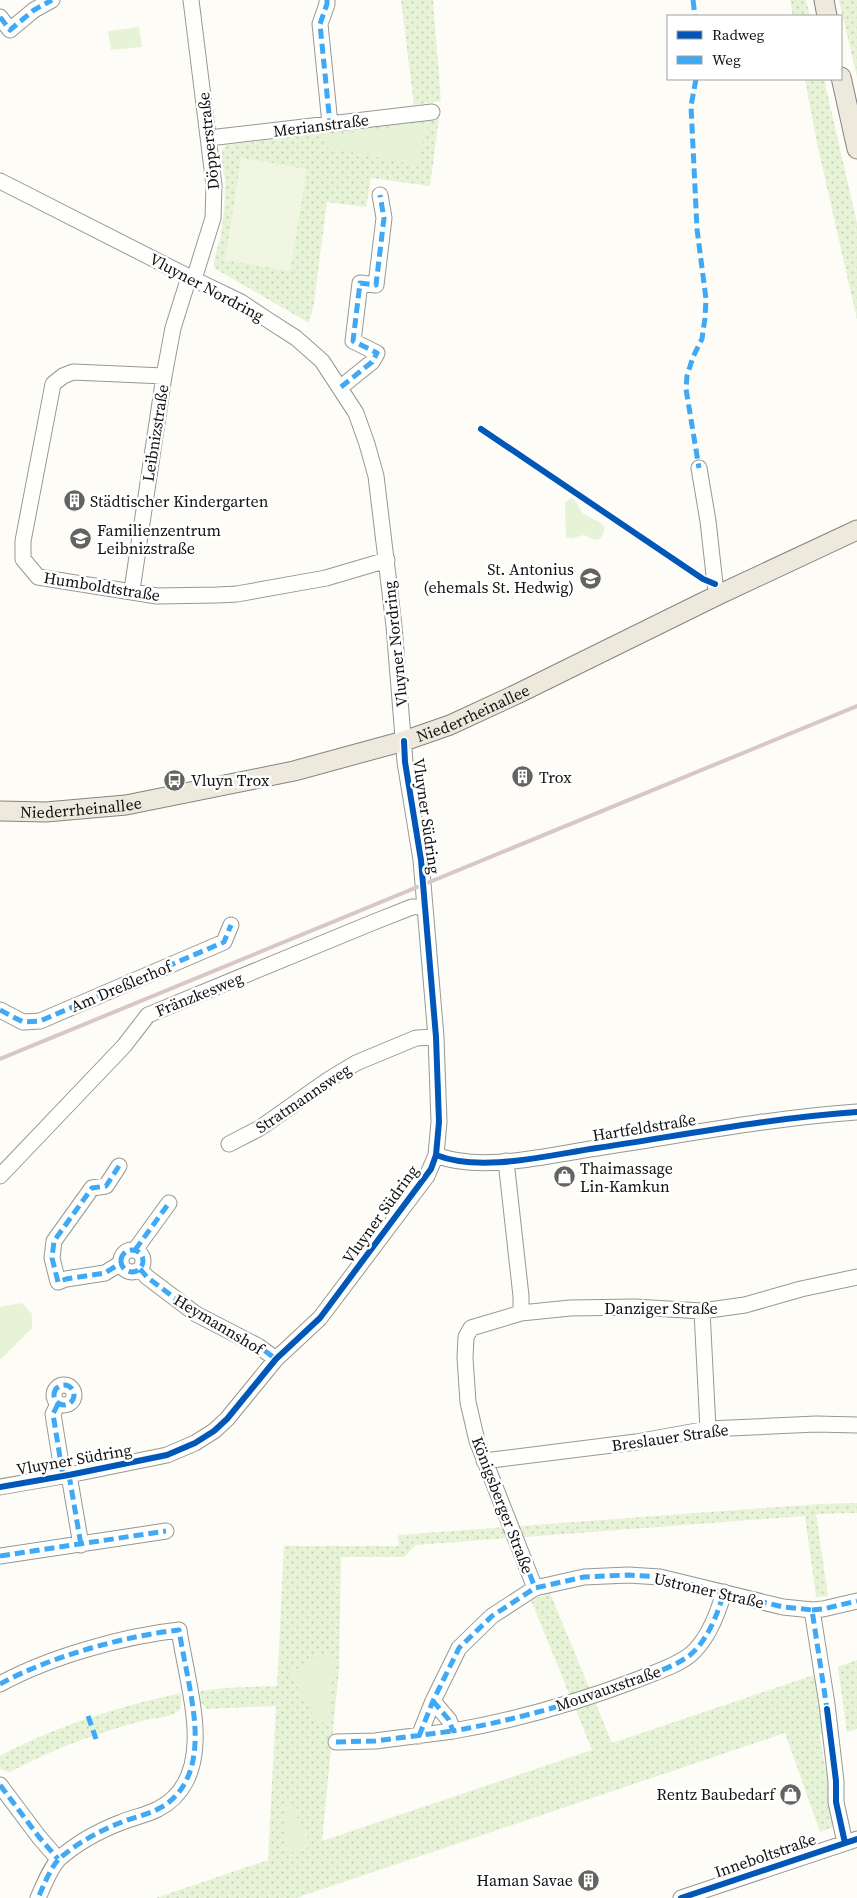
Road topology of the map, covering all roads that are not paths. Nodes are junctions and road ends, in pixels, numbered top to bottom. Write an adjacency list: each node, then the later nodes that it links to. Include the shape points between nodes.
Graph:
1 (52, 0): 6 (street, via 10,30)
2 (191, 0): 10 (street, Döpperstraße)
3 (327, 0): 9 (street, via 320,24)
4 (824, 0): 5 (main road)
5 (827, 15)
6 (0, 17)
7 (842, 80): 11 (main road)
8 (432, 112): 9 (street, Merianstraße)
9 (330, 124): 10 (street, Merianstraße)
10 (209, 138): 14 (street, Döpperstraße, via 214,184 213,218)
11 (857, 149)
12 (0, 180): 14 (street, Vluyner Nordring)
13 (380, 195): 16 (street, via 384,218 376,285 360,283 353,341 377,353 372,362)
14 (191, 278): 15 (street, Leibnizstraße, via 173,328); 16 (street, Vluyner Nordring, via 241,302 296,338 322,361)
15 (164, 376): 20 (street, Leibnizstraße); 20 (street, Humboldtstraße, via 73,372 53,384 23,541 23,559 38,577)
16 (341, 387): 19 (street, Vluyner Nordring, via 356,413 376,476)
17 (699, 468): 21 (street)
18 (857, 530): 21 (main road, Niederrheinallee)
19 (387, 560): 20 (street, Humboldtstraße, via 326,578 236,594 157,596); 22 (street, Vluyner Nordring)
20 (132, 590)
21 (718, 595): 22 (main road, Niederrheinallee, via 508,698)
22 (404, 741): 23 (main road, Niederrheinallee, via 294,771 126,805 46,812); 24 (street, Vluyner Südring)
23 (0, 811)
24 (425, 906): 27 (street, Vluyner Südring); 33 (street, Fränzkesweg, via 412,907 148,1015 124,1046)
25 (231, 925): 26 (street, Am Dreßlerhof, via 224,942 40,1021 23,1022)
26 (0, 1010)
27 (436, 1037): 29 (street, Stratmannsweg, via 416,1038 356,1063 260,1128); 30 (street, Vluyner Südring)
28 (857, 1112): 31 (street, Hartfeldstraße, via 724,1128)
29 (229, 1144)
30 (436, 1155): 31 (street, Hartfeldstraße, via 450,1161 475,1164); 41 (street, Vluyner Südring, via 427,1176 320,1318)
31 (506, 1161): 40 (street)
32 (119, 1166): 36 (street, via 106,1186 92,1188 54,1241 52,1258 58,1282 105,1273)
33 (0, 1176)
34 (168, 1203): 35 (street)
35 (135, 1250): 36 (street, via 123,1254); 37 (street, via 142,1256)
36 (122, 1263): 37 (street, Heymannshof, via 129,1271)
37 (140, 1268): 41 (street, Heymannshof, via 147,1277 196,1314 258,1346)
38 (857, 1276): 39 (street, Danziger Straße, via 745,1305)
39 (702, 1311): 40 (street, Danziger Straße, via 635,1307); 44 (street)
40 (521, 1313): 45 (street, Königsberger Straße, via 471,1328 466,1337 468,1402)
41 (276, 1359): 46 (street, Vluyner Südring, via 227,1419 195,1443 167,1455)
42 (58, 1404): 46 (street, via 54,1414)
43 (857, 1425): 44 (street, Breslauer Straße)
44 (708, 1429): 45 (street, Breslauer Straße, via 636,1442)
45 (484, 1461): 51 (street, Königsberger Straße)
46 (66, 1476): 47 (street, Vluyner Südring); 49 (street)
47 (0, 1486)
48 (166, 1531): 49 (street)
49 (81, 1545): 50 (street)
50 (0, 1556)
51 (535, 1588): 52 (street, Ustroner Straße, via 584,1577 628,1575 660,1577); 56 (street, Ustroner Straße, via 492,1616 459,1648)
52 (724, 1592): 54 (street, Ustroner Straße, via 783,1607); 57 (street, Mouvauxstraße, via 709,1632 691,1654 667,1668 544,1710)
53 (857, 1601): 54 (street, Ustroner Straße)
54 (812, 1610): 61 (street, via 827,1704 836,1802)
55 (0, 1684): 62 (street, via 69,1656 149,1633 178,1630 196,1742 192,1768 182,1789 158,1809 97,1833)
56 (433, 1701): 57 (street, via 449,1720); 58 (street, Ustroner Straße)
57 (453, 1731): 58 (street, Mouvauxstraße)
58 (420, 1736): 59 (street, Mouvauxstraße)
59 (336, 1742)
60 (0, 1786): 62 (street)
61 (851, 1841): 64 (street, Inneboltstraße)
62 (58, 1859): 63 (street)
63 (38, 1898)
64 (681, 1898)

